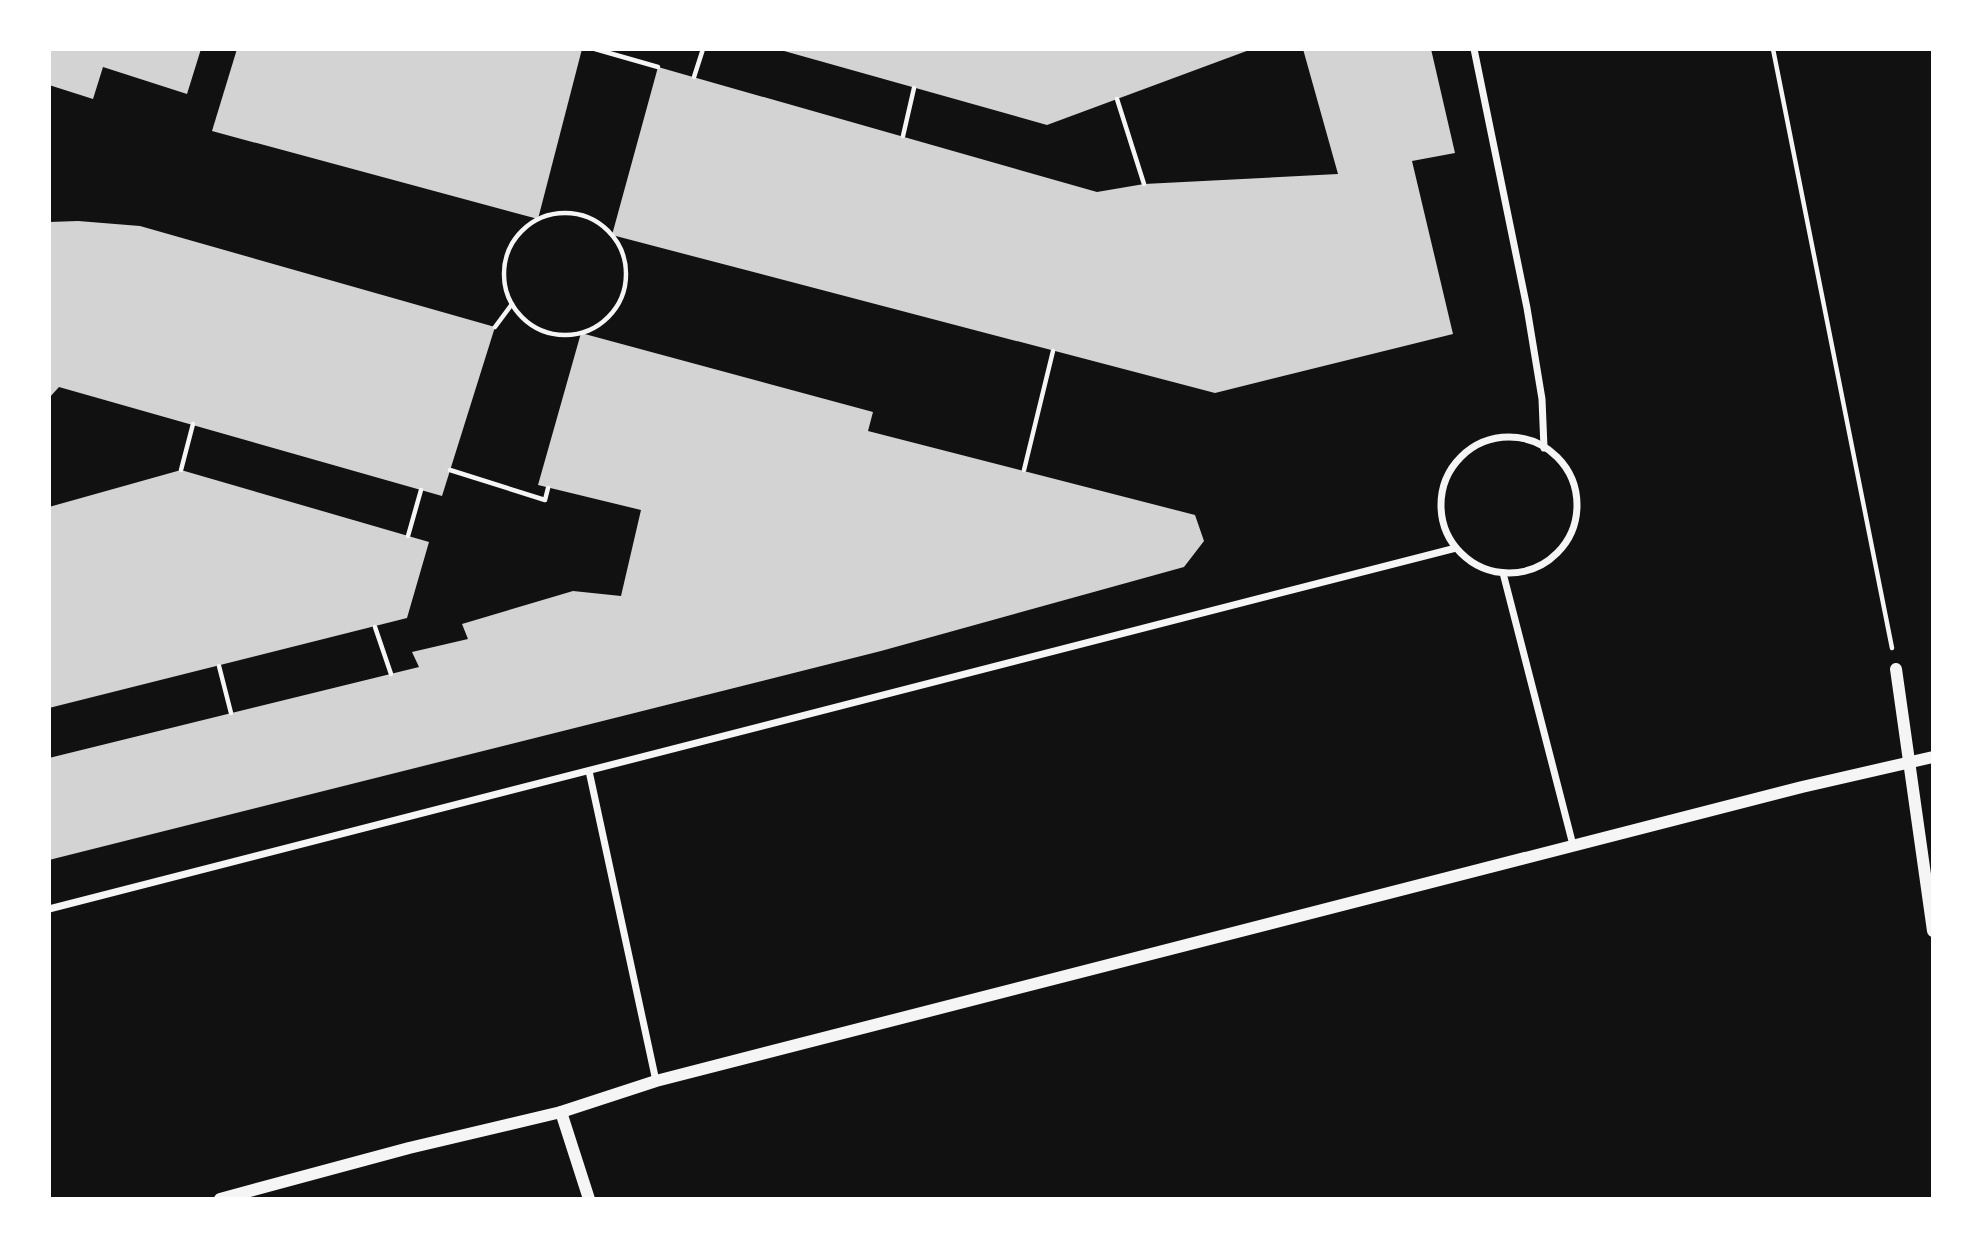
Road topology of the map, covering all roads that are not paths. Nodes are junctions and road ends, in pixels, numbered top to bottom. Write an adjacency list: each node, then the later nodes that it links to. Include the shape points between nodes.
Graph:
1 (1474, 49): 2 (street, via 1527,308 1542,399)
2 (1544, 448): 3 (street, via 1504,437 1465,453 1451,469 1441,509 1445,530); 4 (street, via 1565,467 1573,483 1575,520 1569,538 1545,563)
3 (1456, 548): 4 (street, via 1483,568); 8 (street)
4 (1503, 573): 9 (street)
5 (1896, 669): 7 (street)
6 (1933, 757): 7 (street)
7 (1908, 764): 9 (street); 11 (street)
8 (589, 771): 10 (street); 12 (street)
9 (1573, 845): 12 (street)
10 (49, 909)
11 (1933, 932)
12 (656, 1081): 13 (street)
13 (561, 1112): 14 (street); 15 (street)
14 (220, 1199)
15 (589, 1199)

